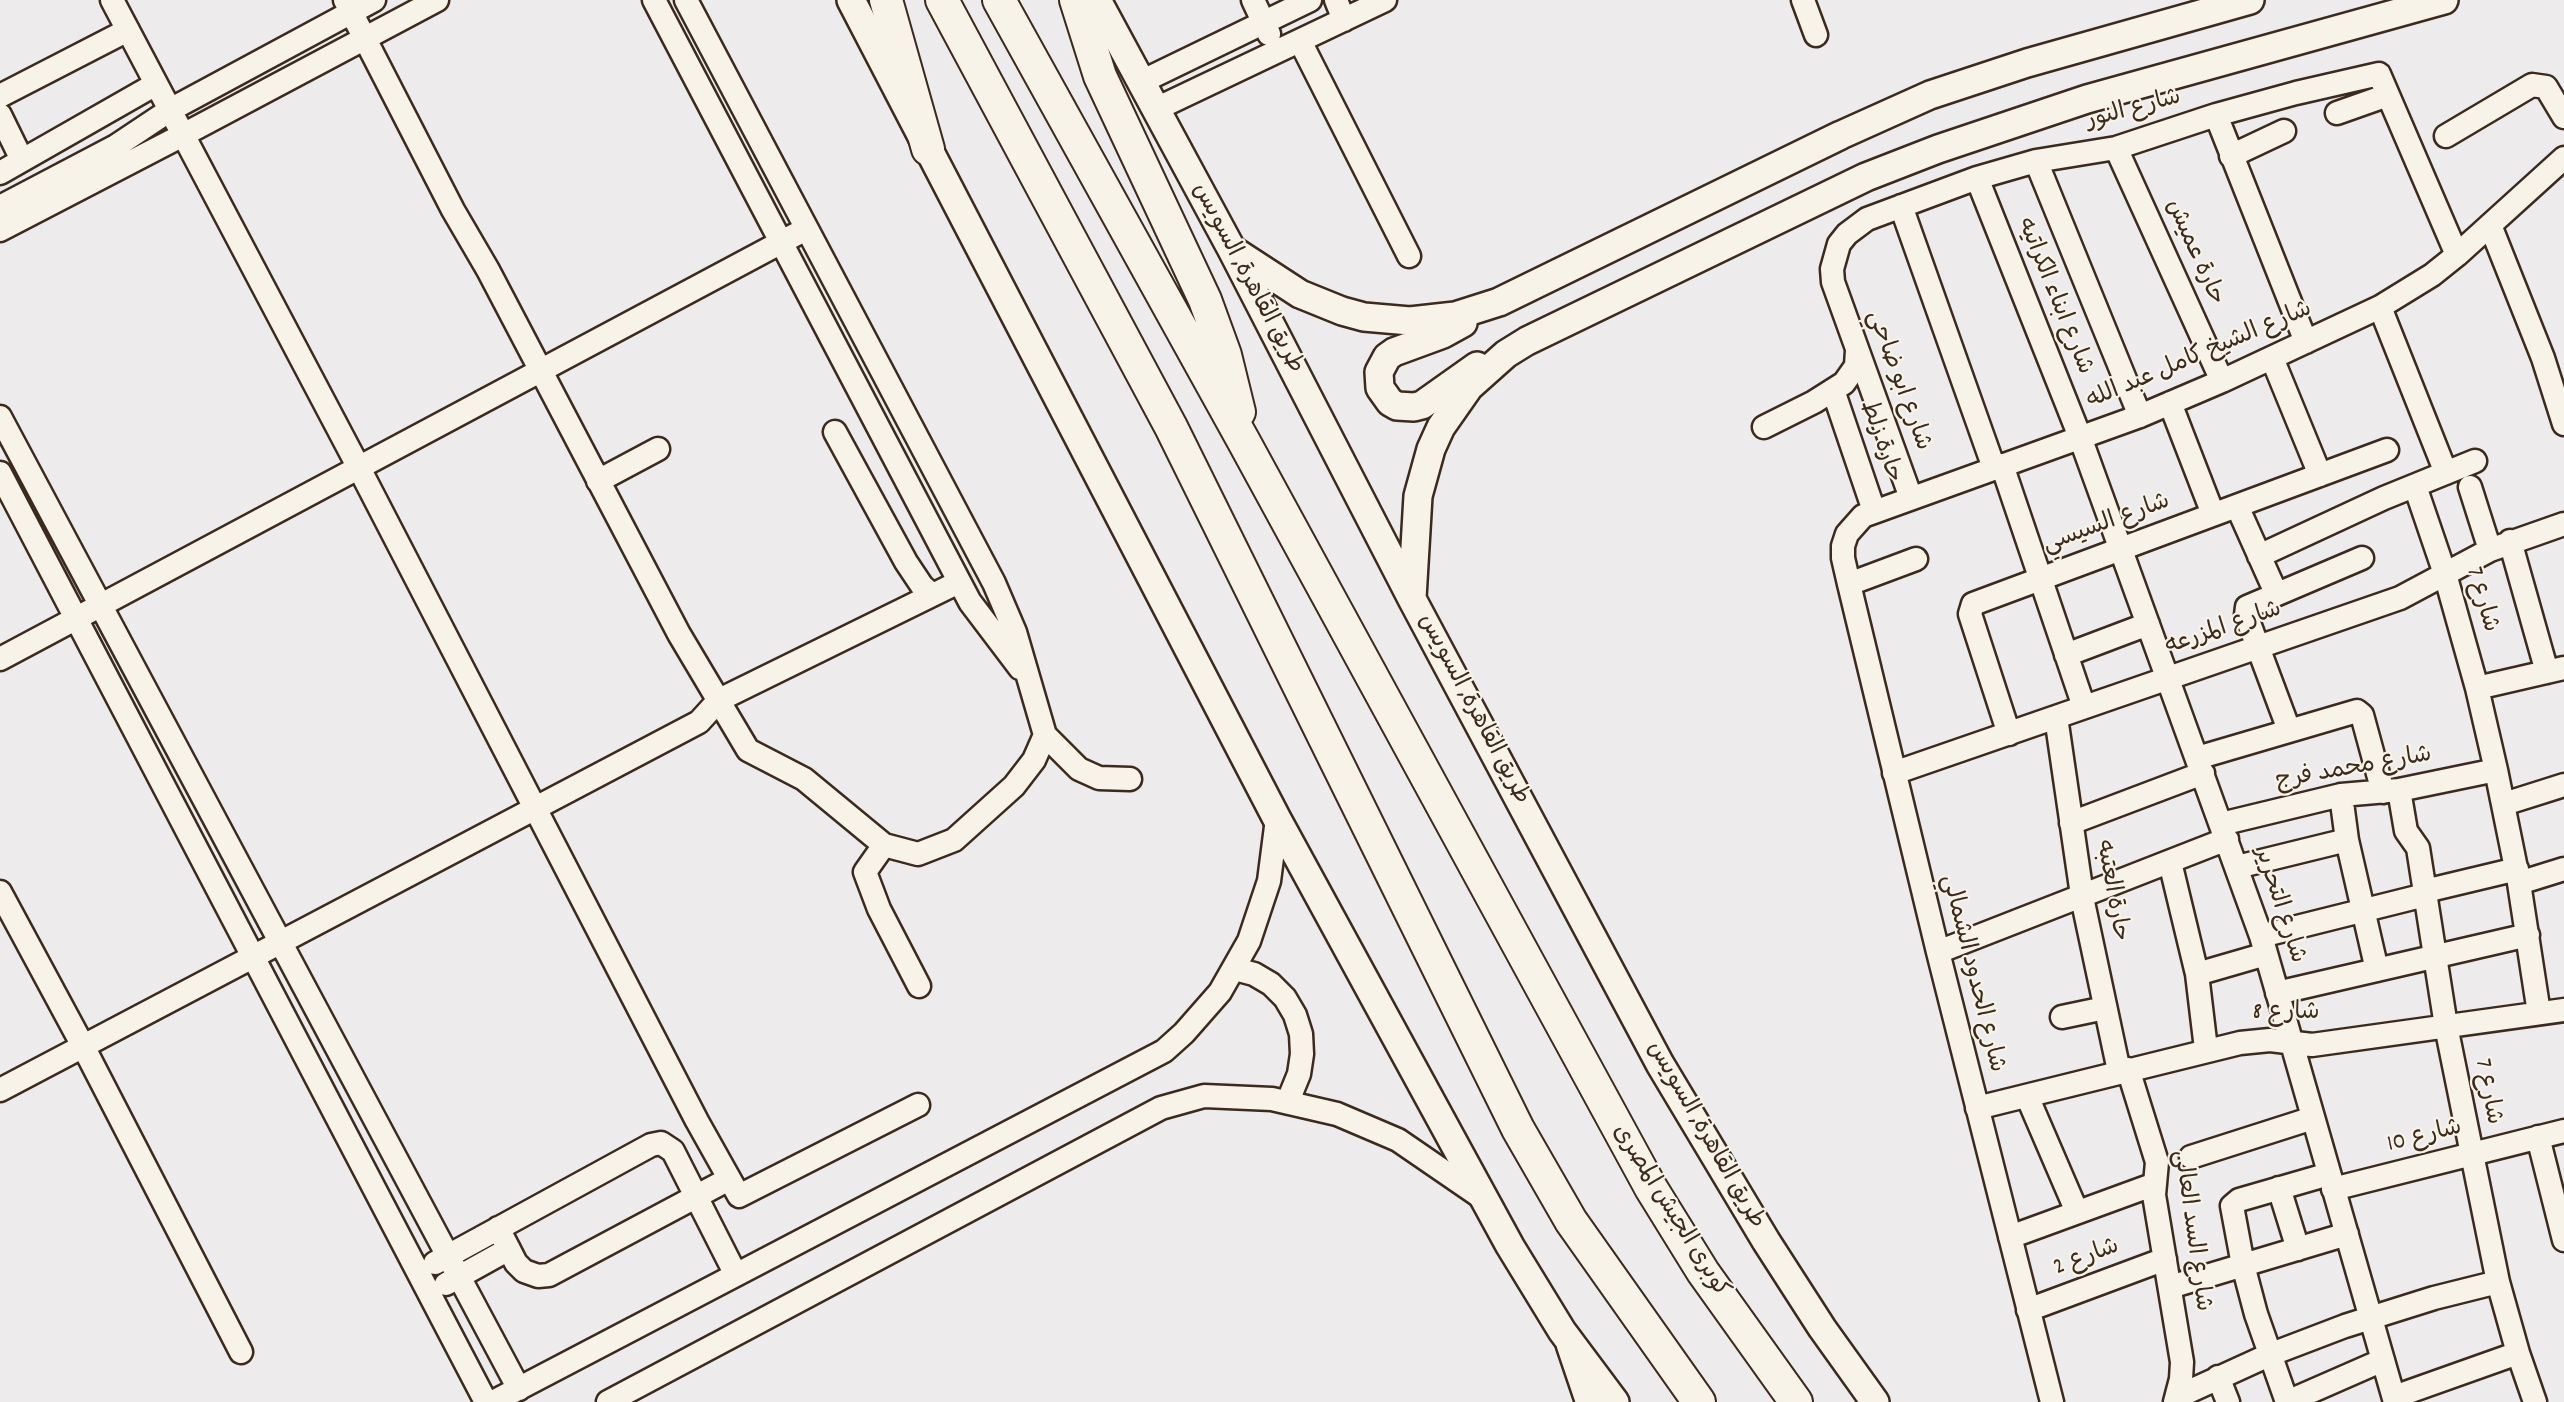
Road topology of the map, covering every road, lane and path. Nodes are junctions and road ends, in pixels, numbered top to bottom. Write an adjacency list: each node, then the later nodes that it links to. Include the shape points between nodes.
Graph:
1 (112, 0): 21 (street)
2 (374, 0): 18 (street)
3 (437, 0): 23 (street)
4 (654, 0): 52 (street)
5 (686, 0): 50 (street)
6 (851, 0): 40 (main road)
7 (886, 0): 40 (highway)
8 (942, 0): 209 (highway, via 1171,427 1544,1175 1571,1221)
9 (999, 0): 73 (highway)
10 (1076, 0): 73 (highway, via 1100,76 1216,327 1233,382)
11 (1097, 0): 26 (main road, طريق القاهرة, السويس)
12 (1253, 0): 20 (street)
13 (1803, 0): 22 (street)
14 (2250, 0): 58 (main road, via 2027,63 1921,99)
15 (2444, 0): 61 (main road, via 2087,99 1938,149 1866,177)
16 (1296, 3): 20 (street); 24 (street)
17 (1374, 3): 19 (street)
18 (348, 6): 23 (street); 31 (street)
19 (1340, 10): 24 (street)
20 (1263, 22): 25 (street); 26 (street)
21 (128, 30): 27 (street); 29 (street)
22 (1816, 35)
23 (365, 39): 37 (street); 63 (street)
24 (1302, 40): 25 (street); 55 (street)
25 (1278, 52): 30 (street)
26 (1141, 82): 30 (main road, طريق القاهرة, السويس)
27 (156, 84): 31 (street); 43 (street)
28 (2385, 87): 32 (street); 34 (street, شارع النور, via 2376,74); 54 (street)
29 (0, 96)
30 (1156, 109): 53 (main road, طريق القاهرة, السويس)
31 (170, 110): 37 (street); 48 (street, via 116,146)
32 (2337, 113)
33 (0, 115): 43 (street)
34 (2216, 115): 39 (street, شارع النور); 41 (street)
35 (2564, 117): 38 (street, via 2546,87 2532,85)
36 (2284, 131): 41 (street)
37 (183, 135): 51 (street); 78 (street)
38 (2446, 136)
39 (2116, 148): 44 (street, شارع النور); 64 (street, حارة عميش)
40 (928, 149): 128 (main road)
41 (2231, 156): 59 (street)
42 (2564, 158): 49 (street, شارع الشيخ كامل عبد الله)
43 (22, 160): 45 (street)
44 (2036, 161): 46 (street, شارع النور); 67 (street)
45 (0, 172)
46 (1977, 178): 47 (street, شارع النور); 72 (street, شارع ابناء الكراتيه)
47 (1901, 206): 56 (street, شارع النور, via 1868,219 1847,234 1834,257); 77 (street)
48 (0, 207)
49 (2490, 225): 54 (street, شارع الشيخ كامل عبد الله); 69 (street, via 2543,358)
50 (806, 229): 52 (street); 110 (street, via 994,583 1015,632)
51 (0, 230)
52 (780, 243): 63 (street); 98 (street)
53 (1232, 250): 58 (main road, via 1300,294 1364,317 1410,321); 102 (main road, طريق القاهرة, السويس)
54 (2457, 255): 57 (street, شارع الشيخ كامل عبد الله)
55 (1409, 256)
56 (1833, 282): 60 (street, شارع ابو ضاحي)
57 (2380, 307): 59 (street, شارع الشيخ كامل عبد الله); 80 (street)
58 (1477, 310): 61 (main road, via 1443,334 1387,357 1379,372 1384,396 1397,406 1422,405 1472,368)
59 (2306, 342): 62 (street, شارع الشيخ كامل عبد الله)
60 (1857, 350): 65 (street, via 1852,375); 85 (street, شارع ابو ضاحي)
61 (1506, 354): 102 (main road, via 1469,387 1431,449 1417,504)
62 (2271, 358): 64 (street, شارع الشيخ كامل عبد الله); 81 (street)
63 (541, 371): 78 (street); 82 (street)
64 (2222, 381): 66 (street, شارع الشيخ كامل عبد الله)
65 (1833, 390): 70 (street); 87 (street, حارة زلط)
66 (2170, 403): 67 (street, شارع الشيخ كامل عبد الله); 88 (street)
67 (2140, 416): 72 (street, شارع الشيخ كامل عبد الله)
68 (0, 417): 103 (street)
69 (2564, 424)
70 (1764, 427)
71 (835, 432): 101 (street, via 906,562)
72 (2080, 437): 77 (street, شارع الشيخ كامل عبد الله); 91 (street, شارع التحرير)
73 (1243, 440): 210 (highway, كوبرى الجيش المصرى, via 1656,1197 1703,1272)
74 (658, 449): 82 (street)
75 (2387, 450): 81 (street, شارع السيسي)
76 (2475, 461): 80 (street)
77 (1998, 466): 85 (street, شارع الشيخ كامل عبد الله); 97 (street)
78 (359, 468): 103 (street); 127 (street)
79 (0, 473): 104 (street)
80 (2446, 473): 83 (street)
81 (2320, 475): 86 (street, شارع السيسي)
82 (598, 481): 113 (street)
83 (2415, 486): 92 (street); 96 (street, شارع 7)
84 (2470, 487): 90 (street)
85 (1911, 498): 87 (street, شارع الشيخ كامل عبد الله)
86 (2237, 506): 88 (street, شارع السيسي); 92 (street)
87 (1874, 511): 93 (street, شارع الشيخ كامل عبد الله, via 1863,516 1847,534)
88 (2213, 514): 91 (street, شارع السيسي)
89 (2564, 524): 90 (street, شارع المزرعه)
90 (2500, 546): 96 (street, شارع المزرعه); 109 (street)
91 (2121, 548): 97 (street, شارع السيسي); 105 (street, شارع التحرير)
92 (2259, 556): 100 (street)
93 (1843, 558): 99 (street, شارع الحدود الشمالي)
94 (2362, 558): 100 (street)
95 (1917, 559): 99 (street)
96 (2445, 574): 106 (street, شارع المزرعه, via 2400,598); 112 (street, شارع 7)
97 (2040, 578): 107 (street); 117 (street, شارع السيسي, via 1981,600 1970,609)
98 (959, 582): 101 (street); 110 (street)
99 (1849, 584): 121 (street, شارع الحدود الشمالي)
100 (2276, 593): 106 (street, via 2249,605 2246,611)
101 (932, 595): 113 (street)
102 (1412, 599): 211 (main road, طريق القاهرة, السويس, via 1616,983 1712,1154 1822,1328)
103 (102, 606): 104 (street); 142 (street)
104 (77, 620): 108 (street); 145 (street)
105 (2148, 624): 107 (street); 111 (street, شارع التحرير)
106 (2260, 647): 111 (street, شارع المزرعه); 116 (street)
107 (2066, 655): 114 (street)
108 (0, 659)
109 (2555, 670): 112 (street)
110 (1027, 676): 118 (street)
111 (2168, 678): 114 (street, شارع المزرعه); 119 (street, شارع التحرير)
112 (2477, 688): 120 (street, شارع 7)
113 (718, 700): 127 (street, via 699,722); 132 (street, via 748,750 804,779)
114 (2084, 707): 115 (street, شارع المزرعه)
115 (2056, 717): 117 (street, شارع المزرعه); 129 (street, حارة العتبه)
116 (2289, 730): 119 (street); 124 (street, شارع 7, via 2354,711 2360,713)
117 (2009, 734): 121 (street, شارع المزرعه)
118 (1045, 735): 122 (street, via 1079,769 1099,778); 132 (street, via 1034,760 1014,786 954,840 918,854)
119 (2200, 766): 129 (street); 130 (street, شارع التحرير)
120 (2496, 770): 124 (street, شارع محمد فرج); 126 (street, شارع 7)
121 (1894, 773): 144 (street, شارع الحدود الشمالي)
122 (1130, 779)
123 (2564, 786): 126 (street)
124 (2391, 791): 125 (street, شارع محمد فرج); 138 (street, شارع 7, via 2406,831 2418,848)
125 (2341, 795): 130 (street, شارع محمد فرج); 131 (street)
126 (2504, 804): 136 (street, شارع 7)
127 (535, 808): 142 (street); 171 (street)
128 (1277, 819): 147 (street, via 1269,881 1253,931); 176 (main road)
129 (2071, 823): 139 (street, حارة العتبه)
130 (2224, 832): 133 (street, شارع محمد فرج); 134 (street, شارع التحرير)
131 (2347, 840): 134 (street); 140 (street)
132 (884, 845): 150 (street, via 865,872 879,909)
133 (2170, 862): 139 (street, شارع محمد فرج); 149 (street)
134 (2237, 867): 143 (street, شارع التحرير)
135 (2564, 869): 136 (street)
136 (2518, 876): 138 (street); 141 (street, شارع 7)
137 (0, 892): 158 (street)
138 (2425, 893): 140 (street); 146 (street, شارع 7)
139 (2082, 896): 144 (street, شارع محمد فرج); 152 (street, حارة العتبه)
140 (2362, 911): 143 (street); 148 (street)
141 (2528, 935): 146 (street); 154 (street, شارع 7)
142 (280, 942): 145 (street); 184 (street)
143 (2263, 945): 149 (street); 151 (street, شارع التحرير)
144 (1938, 952): 165 (street, شارع الحدود الشمالي)
145 (253, 956): 158 (street); 187 (street)
146 (2435, 957): 148 (street); 156 (street, شارع 7)
147 (1235, 969): 163 (street, via 1271,984 1295,1015 1302,1054); 188 (street, via 1203,1013 1164,1051)
148 (2377, 970): 151 (street)
149 (2196, 974): 159 (street)
150 (919, 986)
151 (2277, 993): 157 (street, شارع التحرير)
152 (2105, 1008): 155 (street); 160 (street, حارة العتبه)
153 (2564, 1010): 154 (street, شارع 8)
154 (2539, 1013): 156 (street, شارع 8)
155 (2062, 1017)
156 (2446, 1026): 157 (street, شارع 8, via 2312,1045); 169 (street, شارع 7)
157 (2292, 1043): 159 (street, شارع 8, via 2260,1040); 166 (street, شارع التحرير)
158 (83, 1046): 161 (street); 196 (street)
159 (2206, 1049): 160 (street, شارع 8)
160 (2124, 1070): 162 (street, شارع 8); 173 (street, شارع السد العالى, via 2157,1162)
161 (0, 1090)
162 (2027, 1096): 165 (street, شارع 8); 177 (street)
163 (1288, 1101): 176 (street, via 1337,1114 1398,1140); 206 (street, via 1238,1095 1204,1096 1161,1108)
164 (918, 1105): 171 (street, via 739,1196)
165 (1977, 1108): 180 (street, شارع الحدود الشمالي)
166 (2313, 1118): 170 (street); 172 (street, شارع التحرير)
167 (2564, 1131): 168 (street, شارع 10)
168 (2538, 1137): 169 (street, شارع 10); 181 (street)
169 (2471, 1154): 172 (street, شارع 10); 190 (street, شارع 7)
170 (2191, 1157)
171 (729, 1179): 175 (street)
172 (2331, 1181): 174 (street, شارع 10); 179 (street, شارع التحرير)
173 (2155, 1184): 177 (street); 185 (street, شارع السد العالى)
174 (2279, 1188): 183 (street); 186 (street, شارع 10, via 2239,1200 2232,1206)
175 (697, 1196): 178 (street, via 673,1151 661,1143); 182 (street, via 549,1275 524,1271); 188 (street)
176 (1486, 1201): 195 (main road)
177 (2077, 1212): 180 (street)
178 (498, 1228): 182 (street); 184 (street)
179 (2347, 1234): 183 (street); 194 (street, شارع التحرير)
180 (2010, 1237): 193 (street, شارع الحدود الشمالي)
181 (2564, 1240)
182 (509, 1249): 189 (street)
183 (2298, 1249): 186 (street)
184 (447, 1256): 187 (street); 189 (street)
185 (2165, 1259): 191 (street, شارع السد العالى); 193 (street, شارع 2)
186 (2243, 1265): 191 (street); 198 (street)
187 (418, 1272): 192 (street)
188 (736, 1275): 201 (street)
189 (459, 1278): 192 (street); 201 (street)
190 (2498, 1282): 194 (street); 197 (street, شارع 7)
191 (2170, 1287): 202 (street, شارع السد العالى, via 2182,1362)
192 (429, 1294): 204 (street)
193 (2028, 1310): 212 (street, شارع الحدود الشمالي)
194 (2371, 1317): 198 (street); 199 (street, شارع التحرير)
195 (1563, 1331): 207 (street); 208 (main road)
196 (241, 1352)
197 (2518, 1353): 203 (street); 215 (street, شارع 7)
198 (2269, 1355): 200 (street); 214 (street)
199 (2383, 1360): 203 (street, شارع التحرير); 214 (street)
200 (2218, 1377): 202 (street); 213 (street)
201 (519, 1389): 205 (street)
202 (2176, 1399)
203 (2395, 1400)
204 (486, 1402)
205 (493, 1402)
206 (608, 1402)
207 (1587, 1402)
208 (1615, 1402)
209 (1699, 1402)
210 (1796, 1402)
211 (1875, 1402)
212 (2052, 1402)
213 (2228, 1402)
214 (2287, 1402)
215 (2535, 1402)

